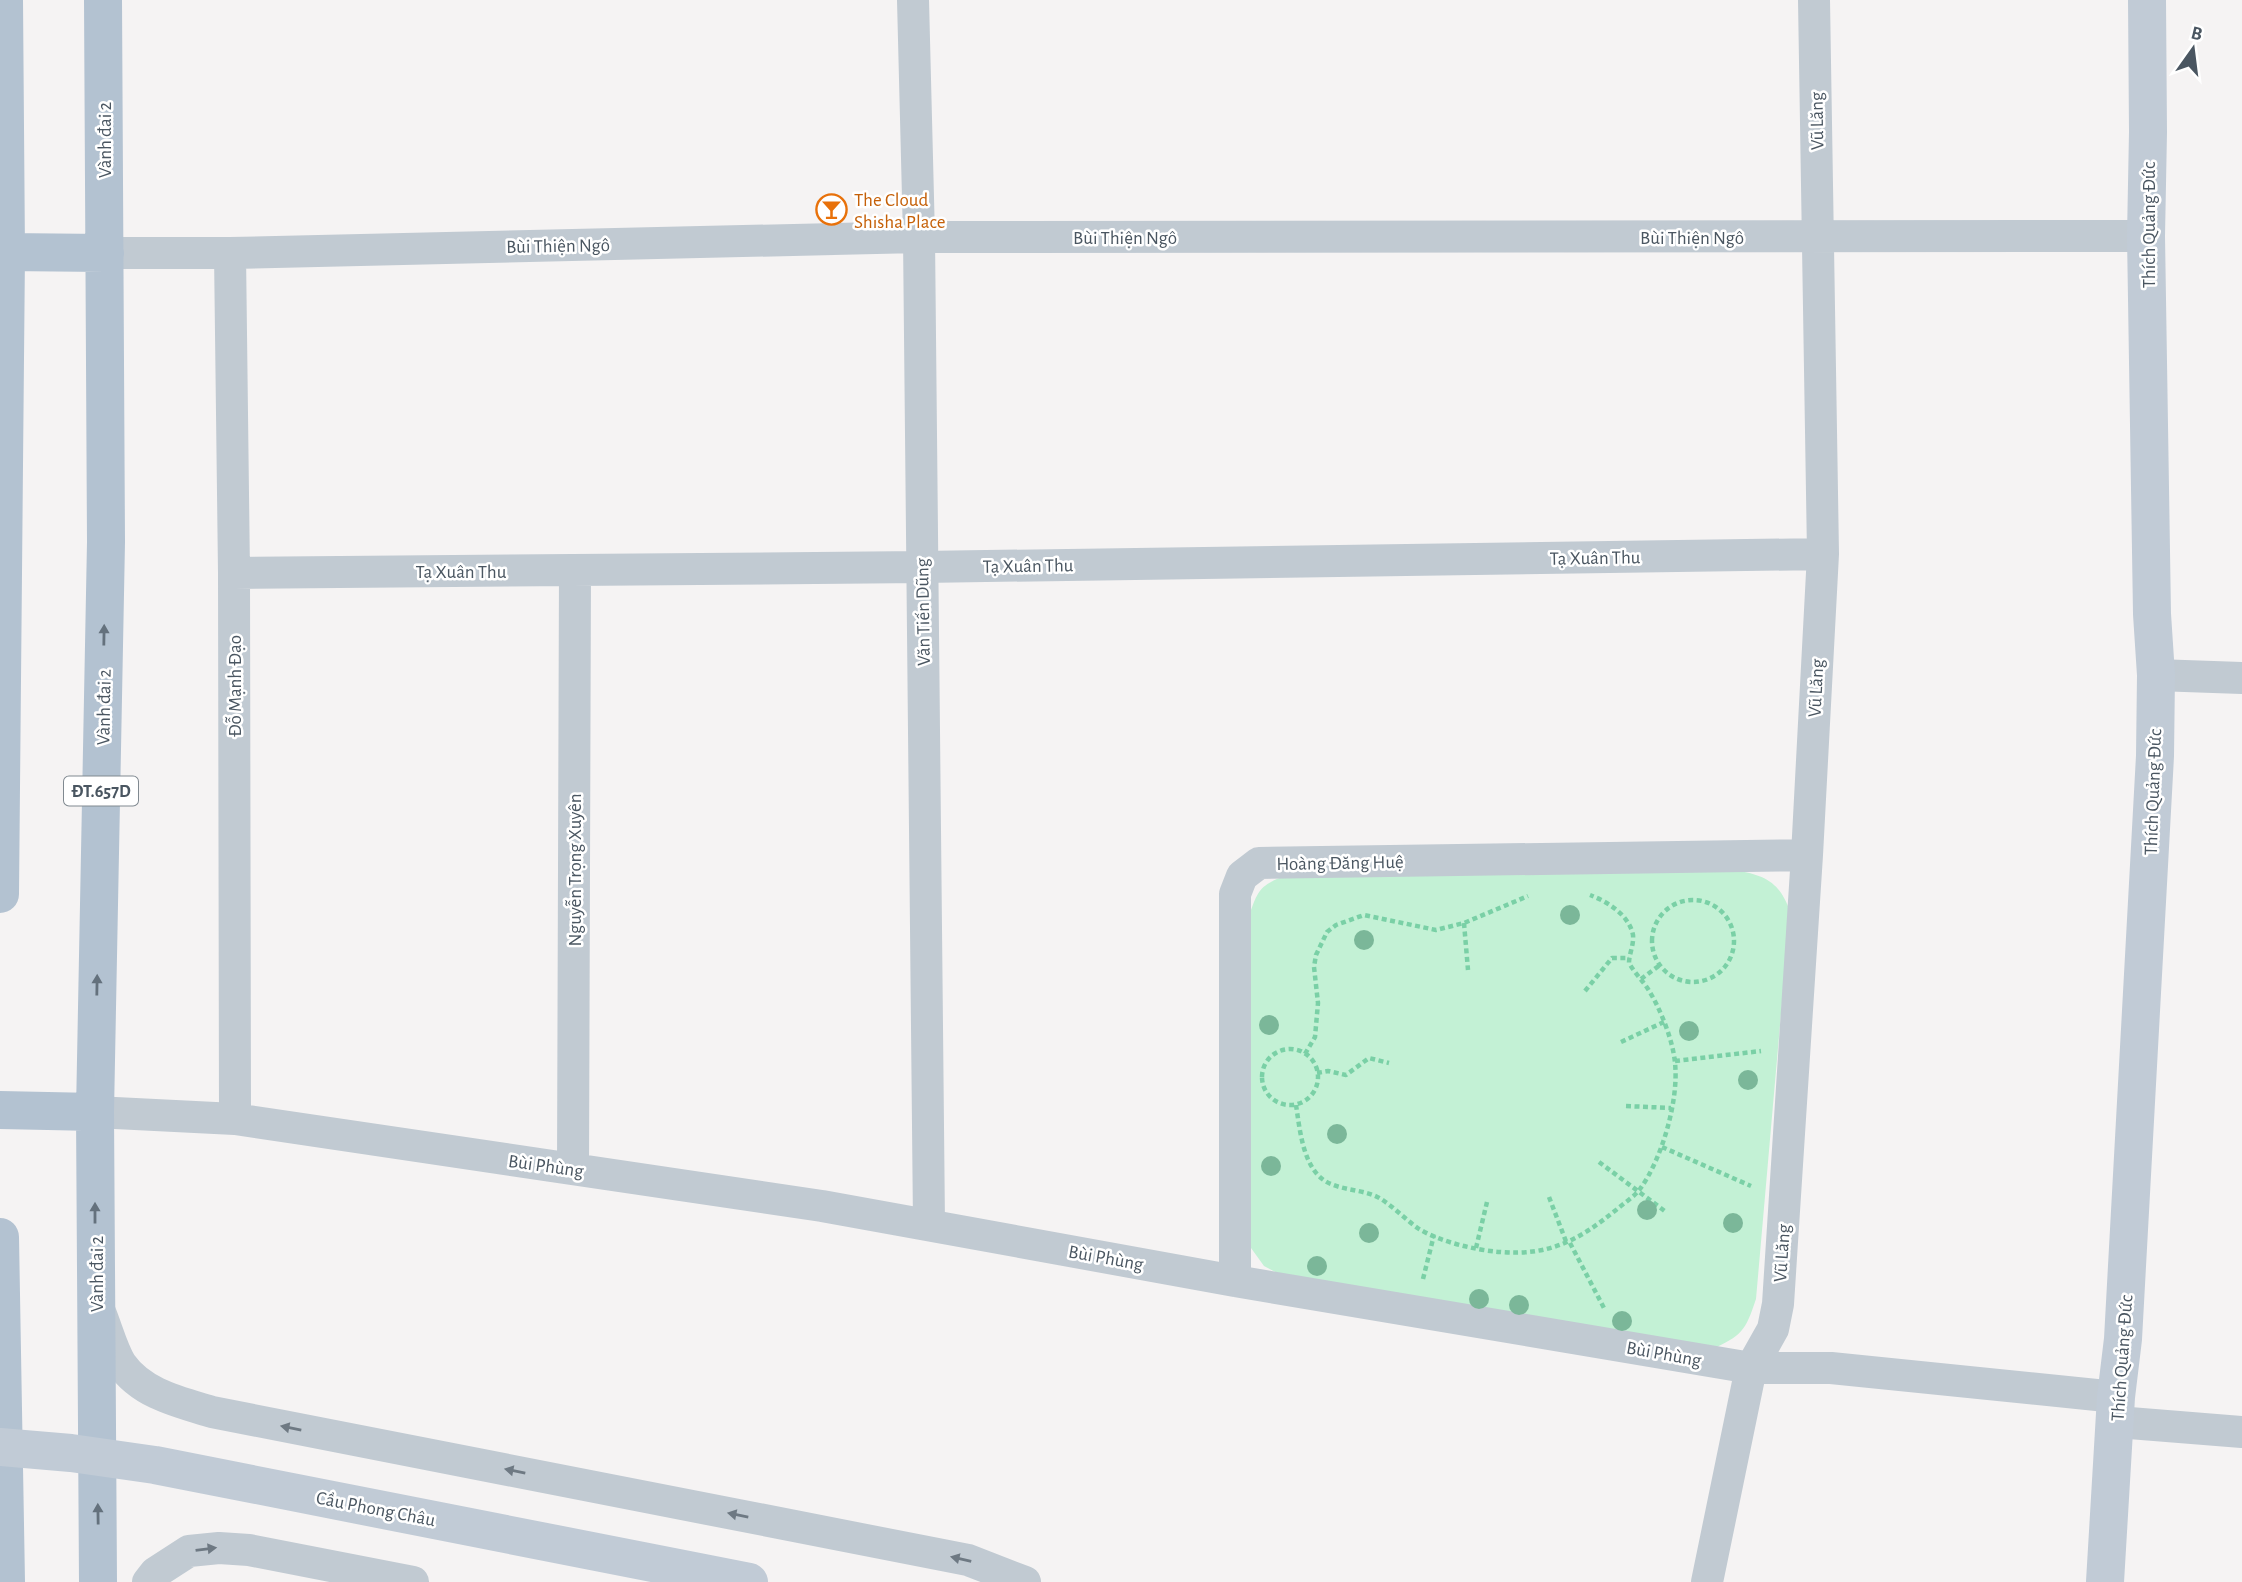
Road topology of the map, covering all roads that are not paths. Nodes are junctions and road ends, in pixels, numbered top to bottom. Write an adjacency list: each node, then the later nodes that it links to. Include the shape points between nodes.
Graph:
1 (4, 0): 9 (main road)
2 (103, 0): 10 (main road, Vành đai 2 / ĐT.657D)
3 (913, 0): 7 (street, Văn Tiến Dũng)
4 (1814, 0): 8 (street, Vũ Lăng)
5 (2147, 0): 6 (street, Thích Quảng Đức)
6 (2146, 236): 8 (street, Bùi Thiện Ngô); 16 (street, Thích Quảng Đức)
7 (919, 237): 8 (street, Bùi Thiện Ngô); 11 (street, Bùi Thiện Ngô); 13 (street, Văn Tiến Dũng)
8 (1819, 237): 12 (street, Vũ Lăng)
9 (6, 252): 10 (main road); 19 (main road)
10 (105, 253): 11 (street, Bùi Thiện Ngô); 21 (main road, Vành đai 2 / ĐT.657D, one-way to 10, via 106,542)
11 (230, 253): 15 (street, Đỗ Mạnh Đạo)
12 (1823, 554): 13 (street, Tạ Xuân Thu); 18 (street, Vũ Lăng)
13 (922, 567): 14 (street, Tạ Xuân Thu); 24 (street, Văn Tiến Dũng)
14 (575, 570): 15 (street, Tạ Xuân Thu); 23 (street, Nguyễn Trọng Xuyên)
15 (234, 573): 22 (street, Đỗ Mạnh Đạo)
16 (2155, 676): 17 (street); 29 (street, Thích Quảng Đức, via 2155,756)
17 (2242, 678)
18 (1807, 855): 26 (street, Hoàng Đăng Huệ, via 1259,863 1242,876 1235,894); 28 (street, Vũ Lăng, via 1778,1304 1773,1329)
19 (0, 894)
20 (0, 1110): 21 (main road)
21 (95, 1112): 22 (street, Bùi Phùng); 27 (main road, Vành đai 2 / ĐT.657D, one-way to 21)
22 (235, 1119): 23 (street, Bùi Phùng)
23 (573, 1169): 24 (street, Bùi Phùng)
24 (929, 1224): 26 (street, Bùi Phùng)
25 (0, 1237): 32 (main road)
26 (1235, 1281): 28 (street, Bùi Phùng)
27 (96, 1302): 33 (main road, Vành đai 2 / ĐT.657D, one-way to 27); 37 (street, one-way to 27, via 968,1560 212,1412 164,1397 136,1382 120,1362)
28 (1751, 1368): 29 (street, Bùi Phùng, via 1830,1368); 38 (street, Vũ Lăng)
29 (2117, 1409): 30 (street, Bùi Phùng); 39 (street, Thích Quảng Đức)
30 (2242, 1432)
31 (0, 1447): 36 (street, Cầu Phong Châu, bridge, via 155,1465)
32 (6, 1582)
33 (99, 1582)
34 (148, 1582): 35 (street, one-way to 35, via 189,1551 219,1548)
35 (413, 1582)
36 (749, 1582)
37 (1025, 1582)
38 (1707, 1582)
39 (2105, 1582)

